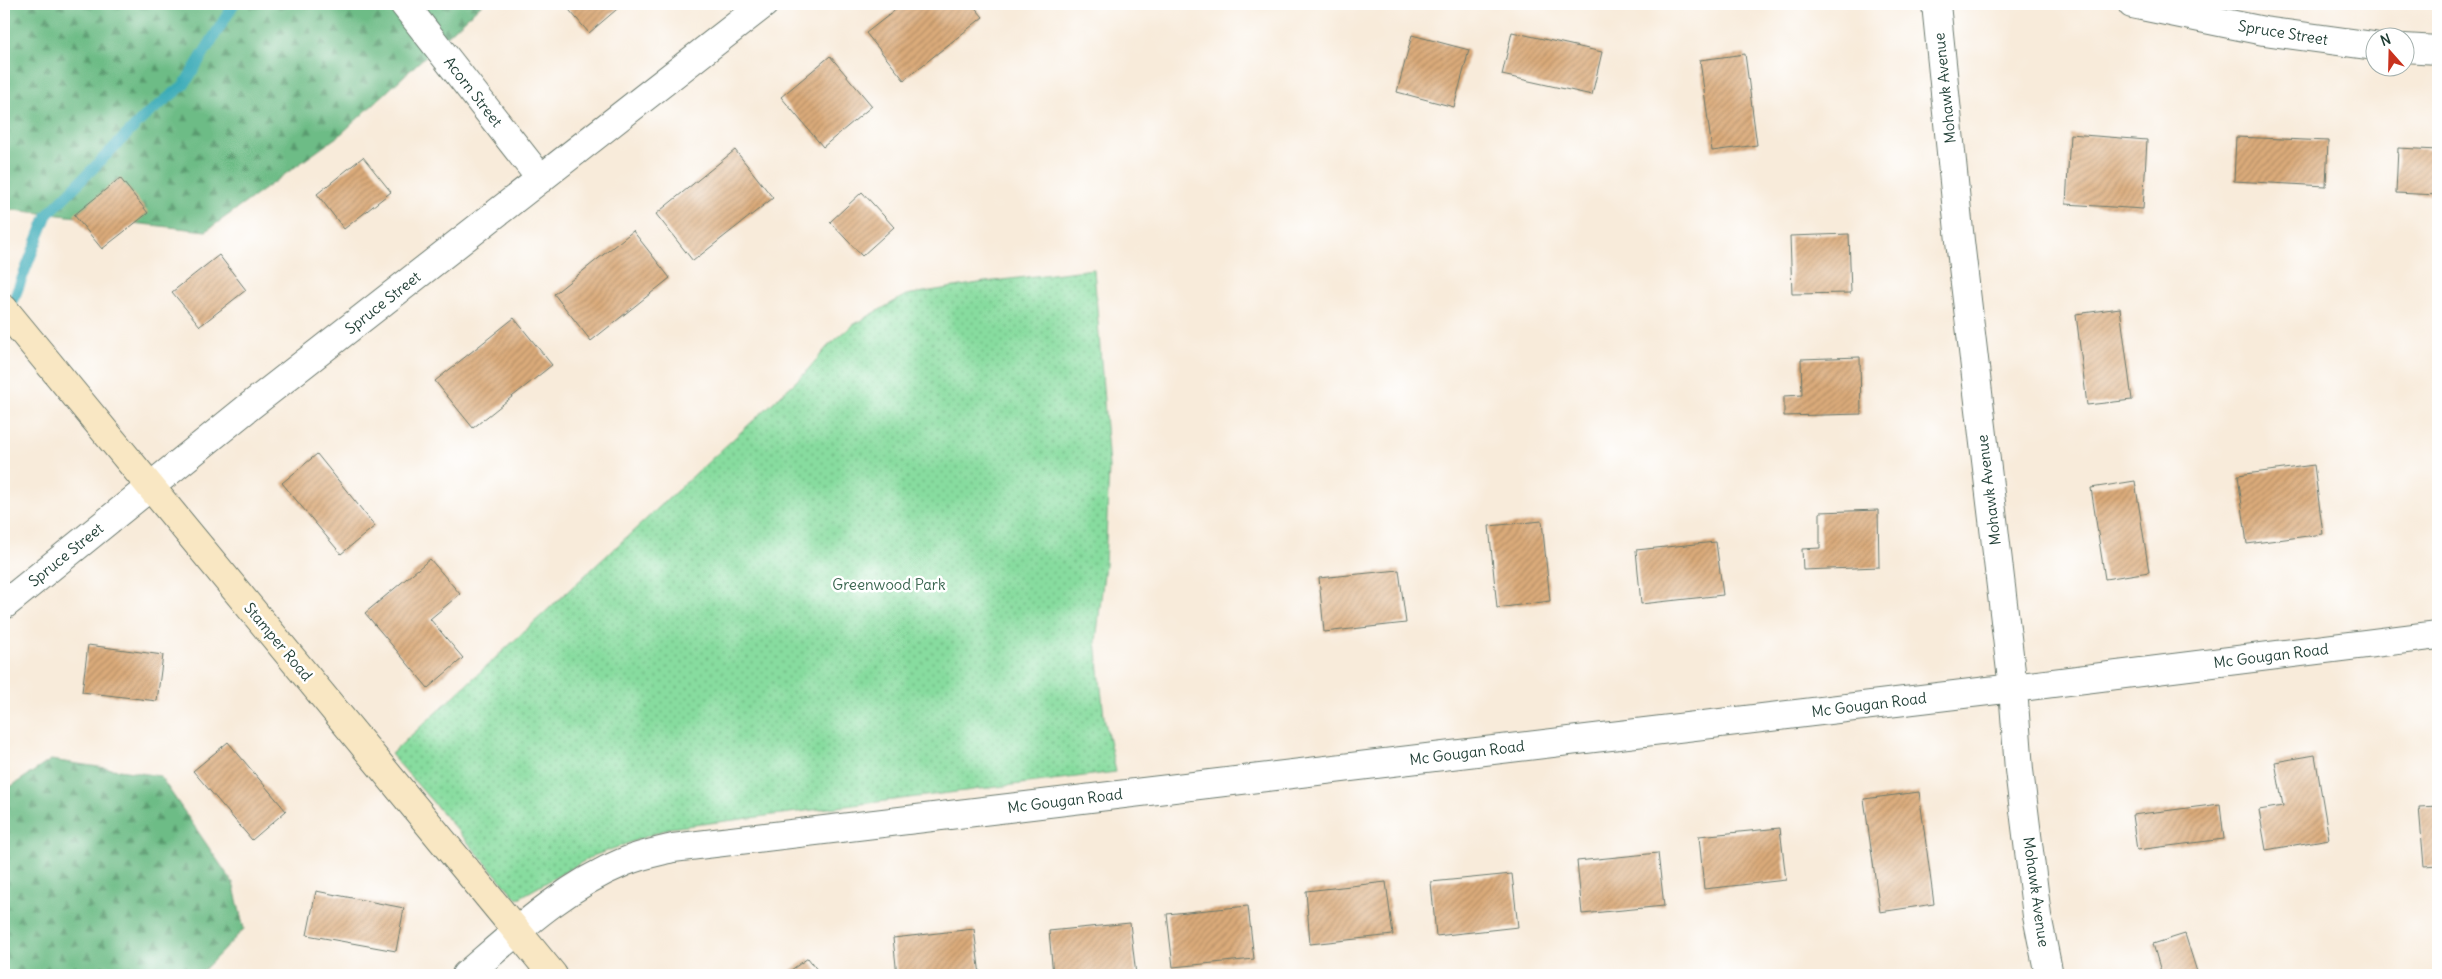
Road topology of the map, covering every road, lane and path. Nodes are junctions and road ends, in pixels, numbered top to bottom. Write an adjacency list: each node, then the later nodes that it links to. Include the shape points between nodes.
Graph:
1 (404, 4): 8 (street, Acorn Street)
2 (764, 4): 8 (street, Spruce Street)
3 (1936, 4): 13 (street, Mohawk Avenue, via 1960,241)
4 (2132, 4): 5 (street, Spruce Street, via 2264,31)
5 (2364, 45)
6 (2414, 49): 7 (street)
7 (2438, 50)
8 (541, 179): 10 (street, Spruce Street)
9 (4, 309): 10 (street, Stamper Road)
10 (150, 487): 11 (street, Spruce Street); 14 (street, Stamper Road)
11 (4, 605)
12 (2438, 635): 13 (street, Mc Gougan Road)
13 (2013, 688): 14 (street, Mc Gougan Road, via 672,848 625,861 582,883); 17 (street, Mohawk Avenue, via 2032,877)
14 (518, 931): 15 (street, Mc Gougan Road); 16 (street, Stamper Road)
15 (466, 975)
16 (552, 975)
17 (2049, 975)

